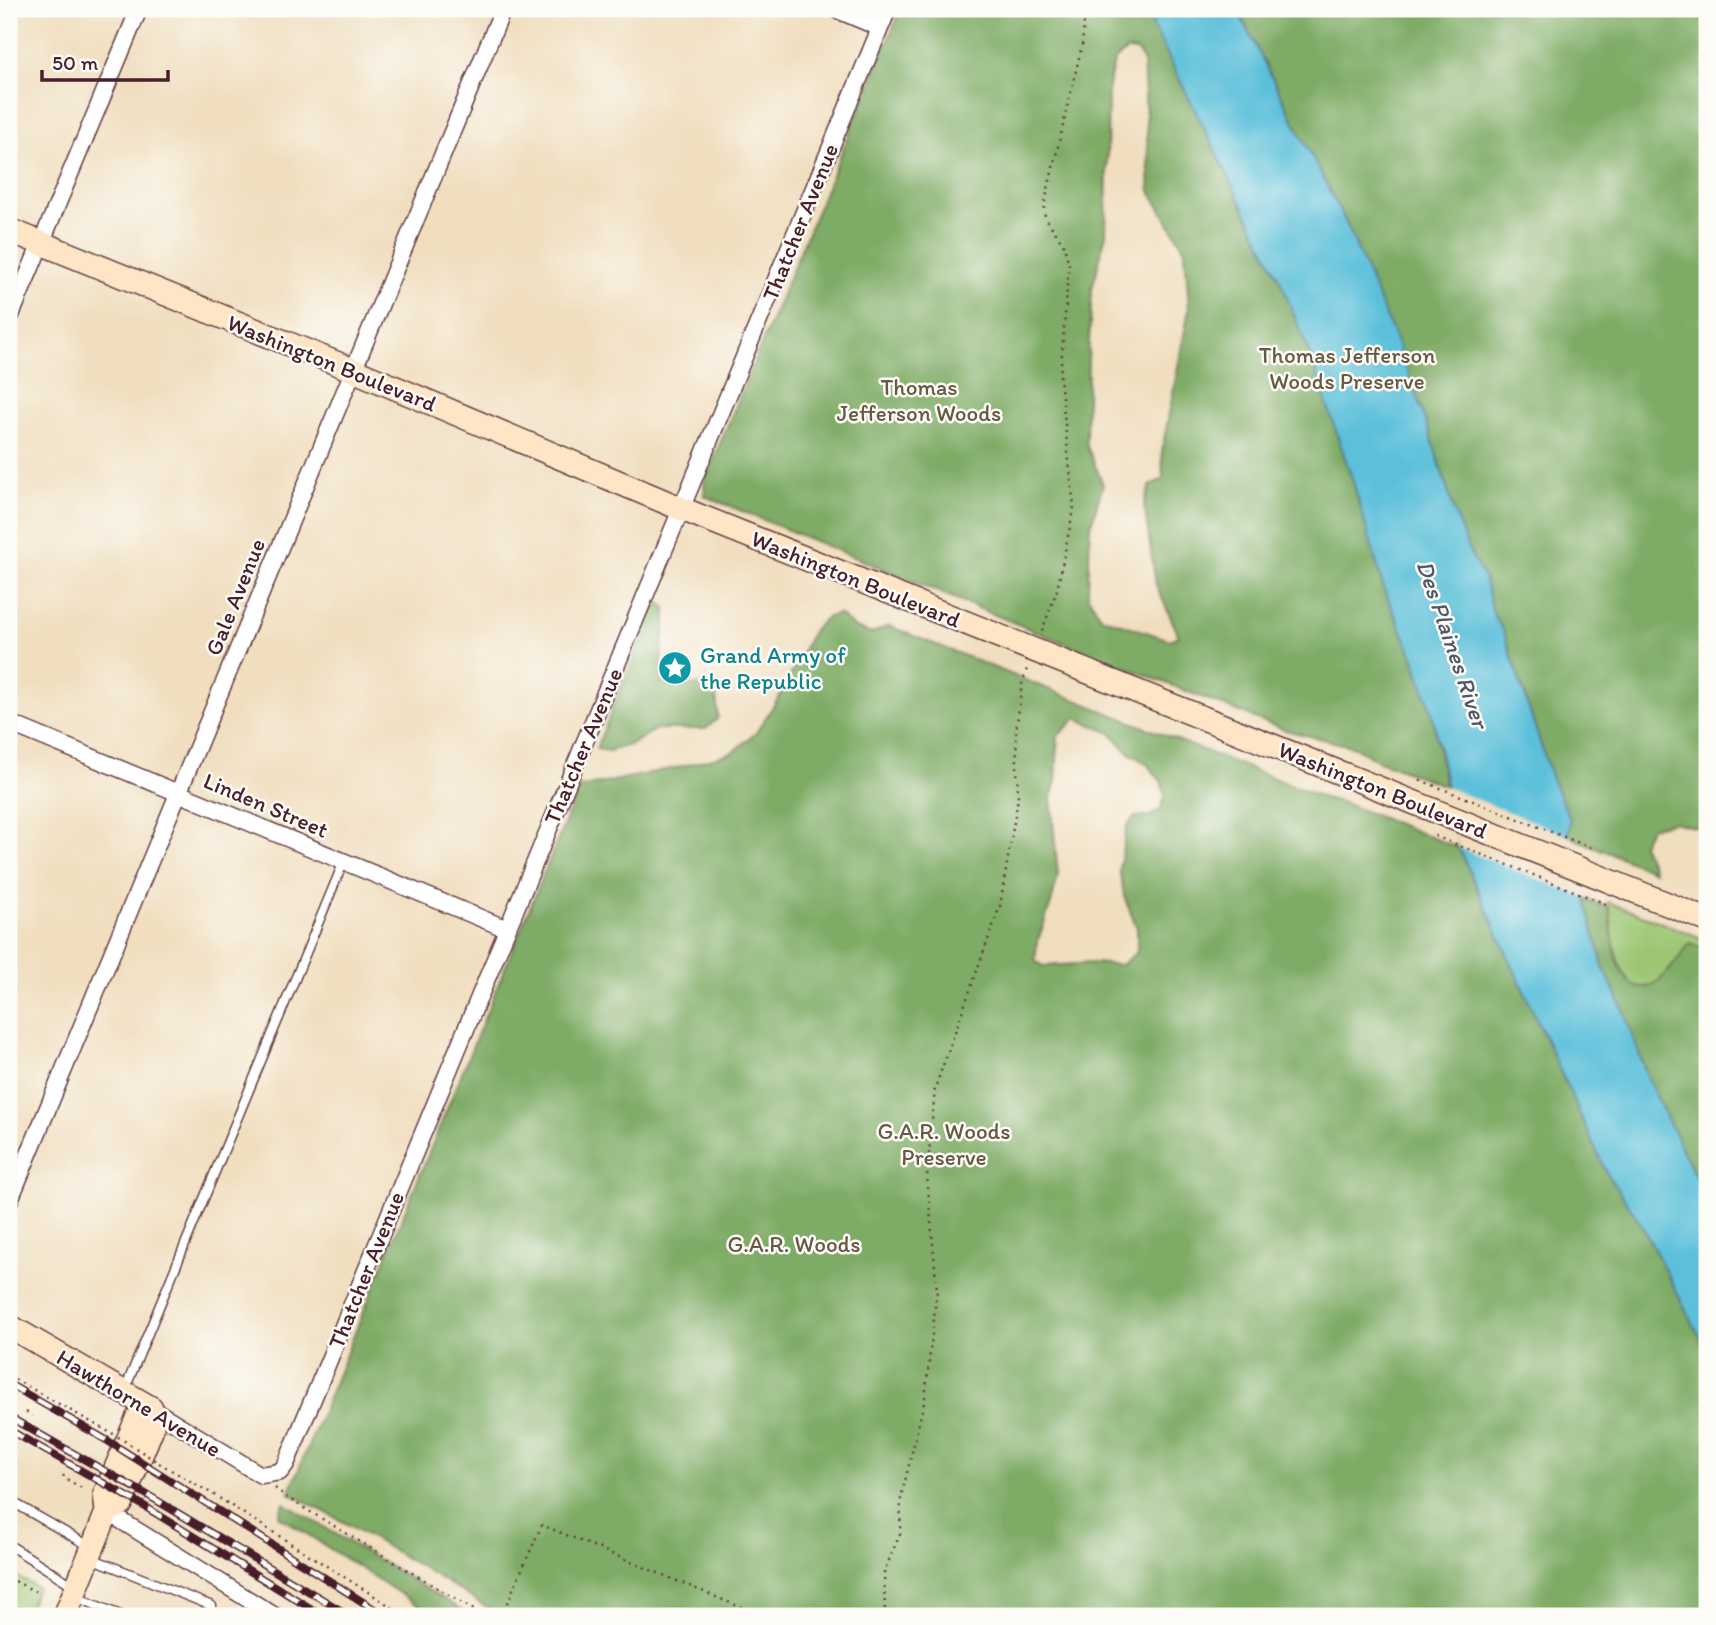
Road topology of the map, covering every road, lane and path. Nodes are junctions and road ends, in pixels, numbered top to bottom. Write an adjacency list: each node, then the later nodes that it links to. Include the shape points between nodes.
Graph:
1 (138, 9): 8 (street)
2 (503, 9): 10 (street, Gale Avenue)
3 (835, 9): 6 (street)
4 (888, 9): 6 (street, Thatcher Avenue)
5 (1085, 9): 12 (path, via 1082,45 1044,206 1069,265 1060,378 1074,507 1057,590)
6 (880, 27): 11 (street, Thatcher Avenue)
7 (9, 230): 8 (street, Washington Boulevard)
8 (40, 244): 9 (street); 10 (street, Washington Boulevard)
9 (9, 320)
10 (353, 370): 11 (street, Washington Boulevard); 16 (street, Gale Avenue)
11 (682, 509): 21 (street, Washington Boulevard); 22 (street, Thatcher Avenue)
12 (1041, 634)
13 (1027, 669): 47 (path, via 1016,732 1018,798 1000,906 935,1088 927,1176 937,1290 925,1398 901,1498 900,1534 884,1572)
14 (9, 723): 16 (street, Linden Street)
15 (1420, 780): 18 (path)
16 (178, 793): 19 (street, Linden Street); 23 (street, Gale Avenue)
17 (1435, 836): 20 (path)
18 (1592, 848)
19 (344, 862): 22 (street, Linden Street); 26 (lane)
20 (1609, 905)
21 (1707, 920)
22 (507, 929): 31 (street, Thatcher Avenue, via 286,1464)
23 (9, 1202)
24 (9, 1326): 26 (street, Hawthorne Avenue)
25 (9, 1376): 43 (path, bridge, via 112,1433)
26 (124, 1392): 27 (street, Hawthorne Avenue)
27 (151, 1408): 31 (street, Hawthorne Avenue, via 249,1469); 34 (street, via 152,1428 121,1504)
28 (26, 1412): 29 (path)
29 (32, 1416)
30 (64, 1475): 32 (path)
31 (270, 1475): 44 (path, via 276,1490 289,1499)
32 (91, 1493)
33 (9, 1500): 36 (lane)
34 (107, 1512): 36 (street); 42 (street)
35 (9, 1545): 39 (lane)
36 (91, 1553): 39 (street); 41 (lane, via 212,1606)
37 (9, 1578): 38 (path)
38 (37, 1593)
39 (71, 1600): 40 (lane)
40 (123, 1616)
41 (208, 1616)
42 (275, 1616)
43 (406, 1616)
44 (484, 1616)
45 (501, 1616): 46 (path, via 542,1525)
46 (762, 1616)
47 (885, 1616)

